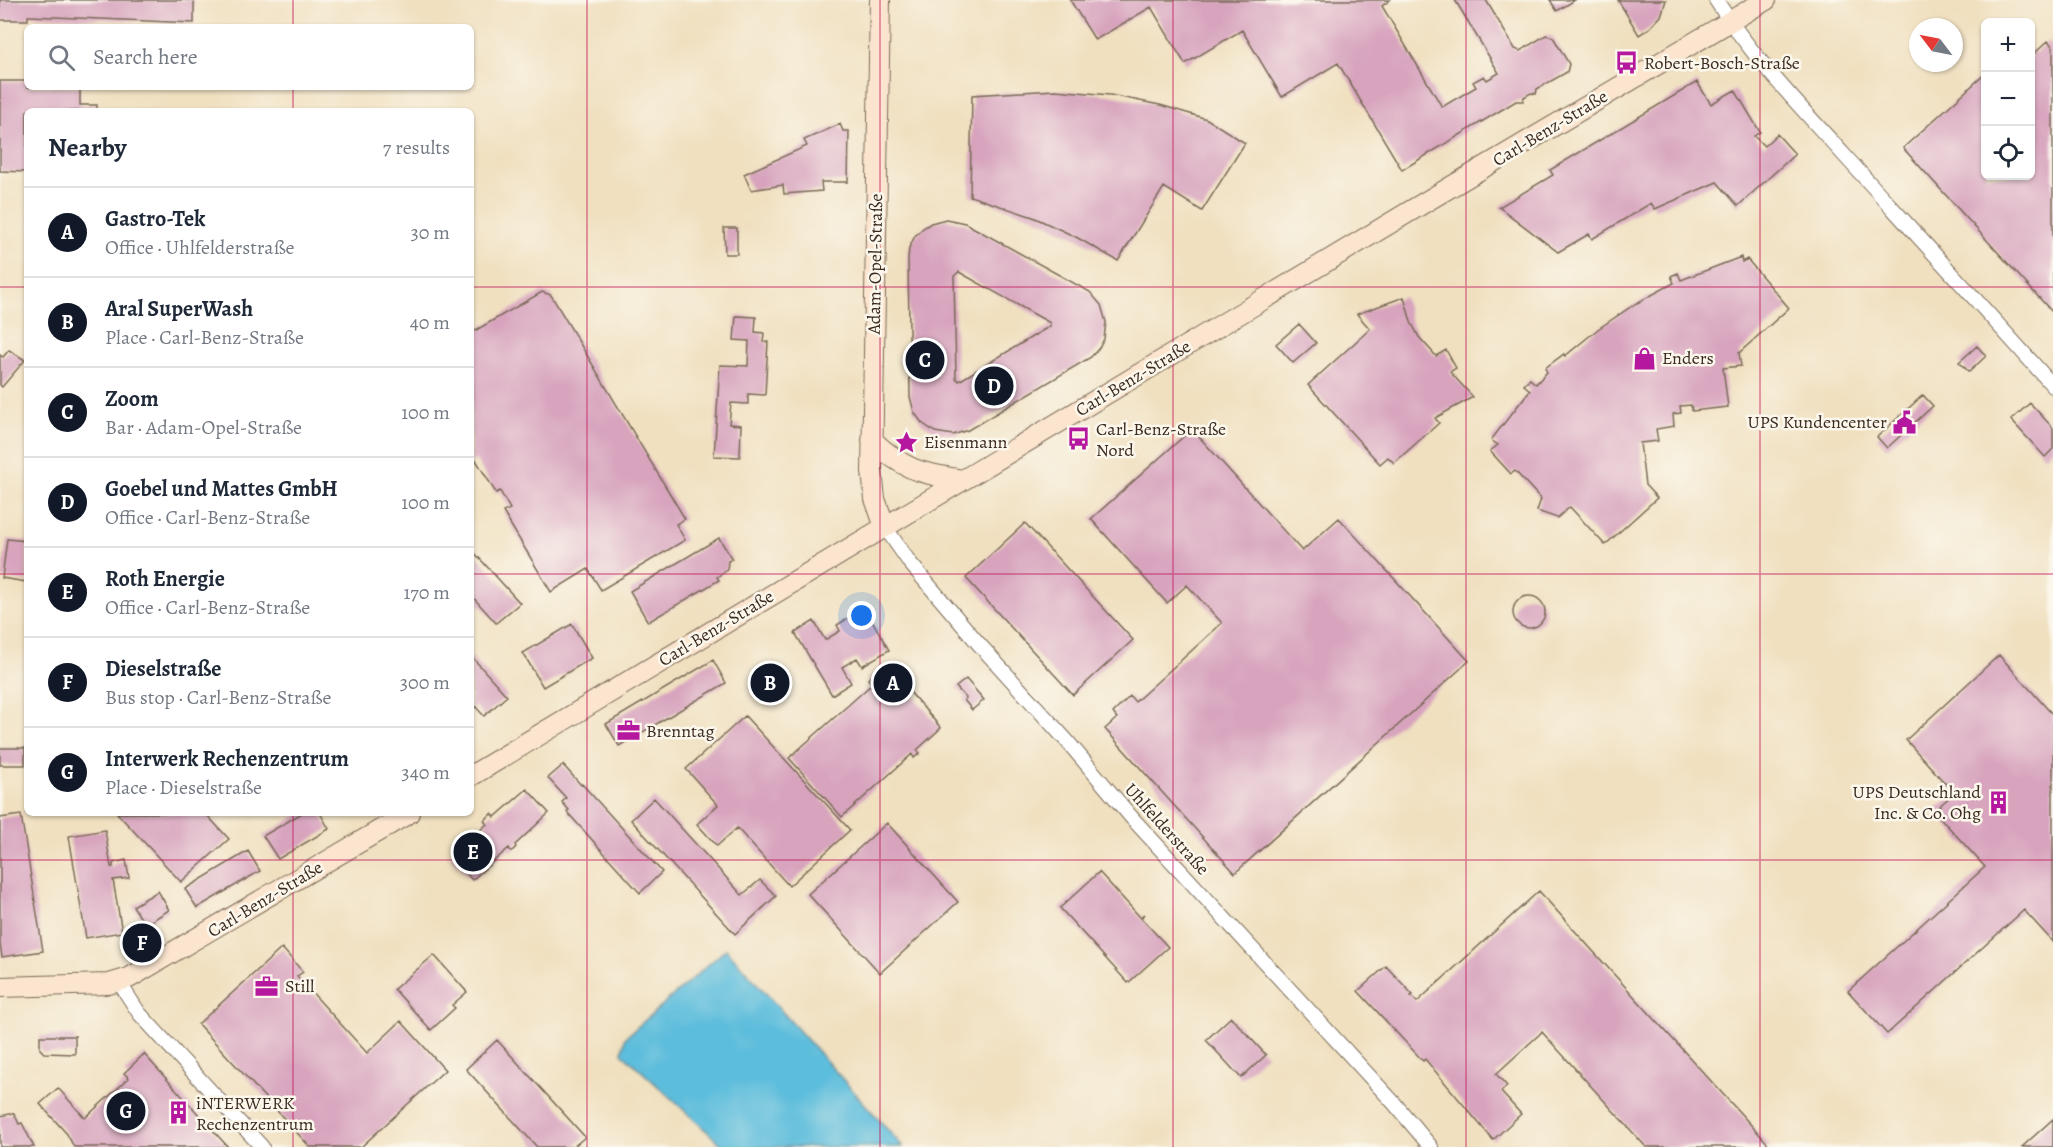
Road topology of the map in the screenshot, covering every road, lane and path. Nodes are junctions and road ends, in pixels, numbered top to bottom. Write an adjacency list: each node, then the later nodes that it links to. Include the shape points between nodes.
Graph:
1 (880, 0): 6 (main road, Adam-Opel-Straße)
2 (1716, 0): 4 (street)
3 (1766, 0): 4 (main road, Carl-Benz-Straße)
4 (1730, 21): 5 (street, via 1782,87); 7 (main road, Carl-Benz-Straße)
5 (2053, 386)
6 (872, 440): 7 (main road, via 914,470); 8 (main road, Adam-Opel-Straße, via 873,486)
7 (963, 480): 8 (main road, Carl-Benz-Straße)
8 (885, 527): 9 (main road, Carl-Benz-Straße); 14 (street, Uhlfelderstraße, via 910,563 1132,818)
9 (474, 775)
10 (404, 816): 11 (main road, Carl-Benz-Straße)
11 (119, 982): 12 (main road, Carl-Benz-Straße); 13 (street, via 139,1013)
12 (0, 987)
13 (262, 1147)
14 (1431, 1147)

